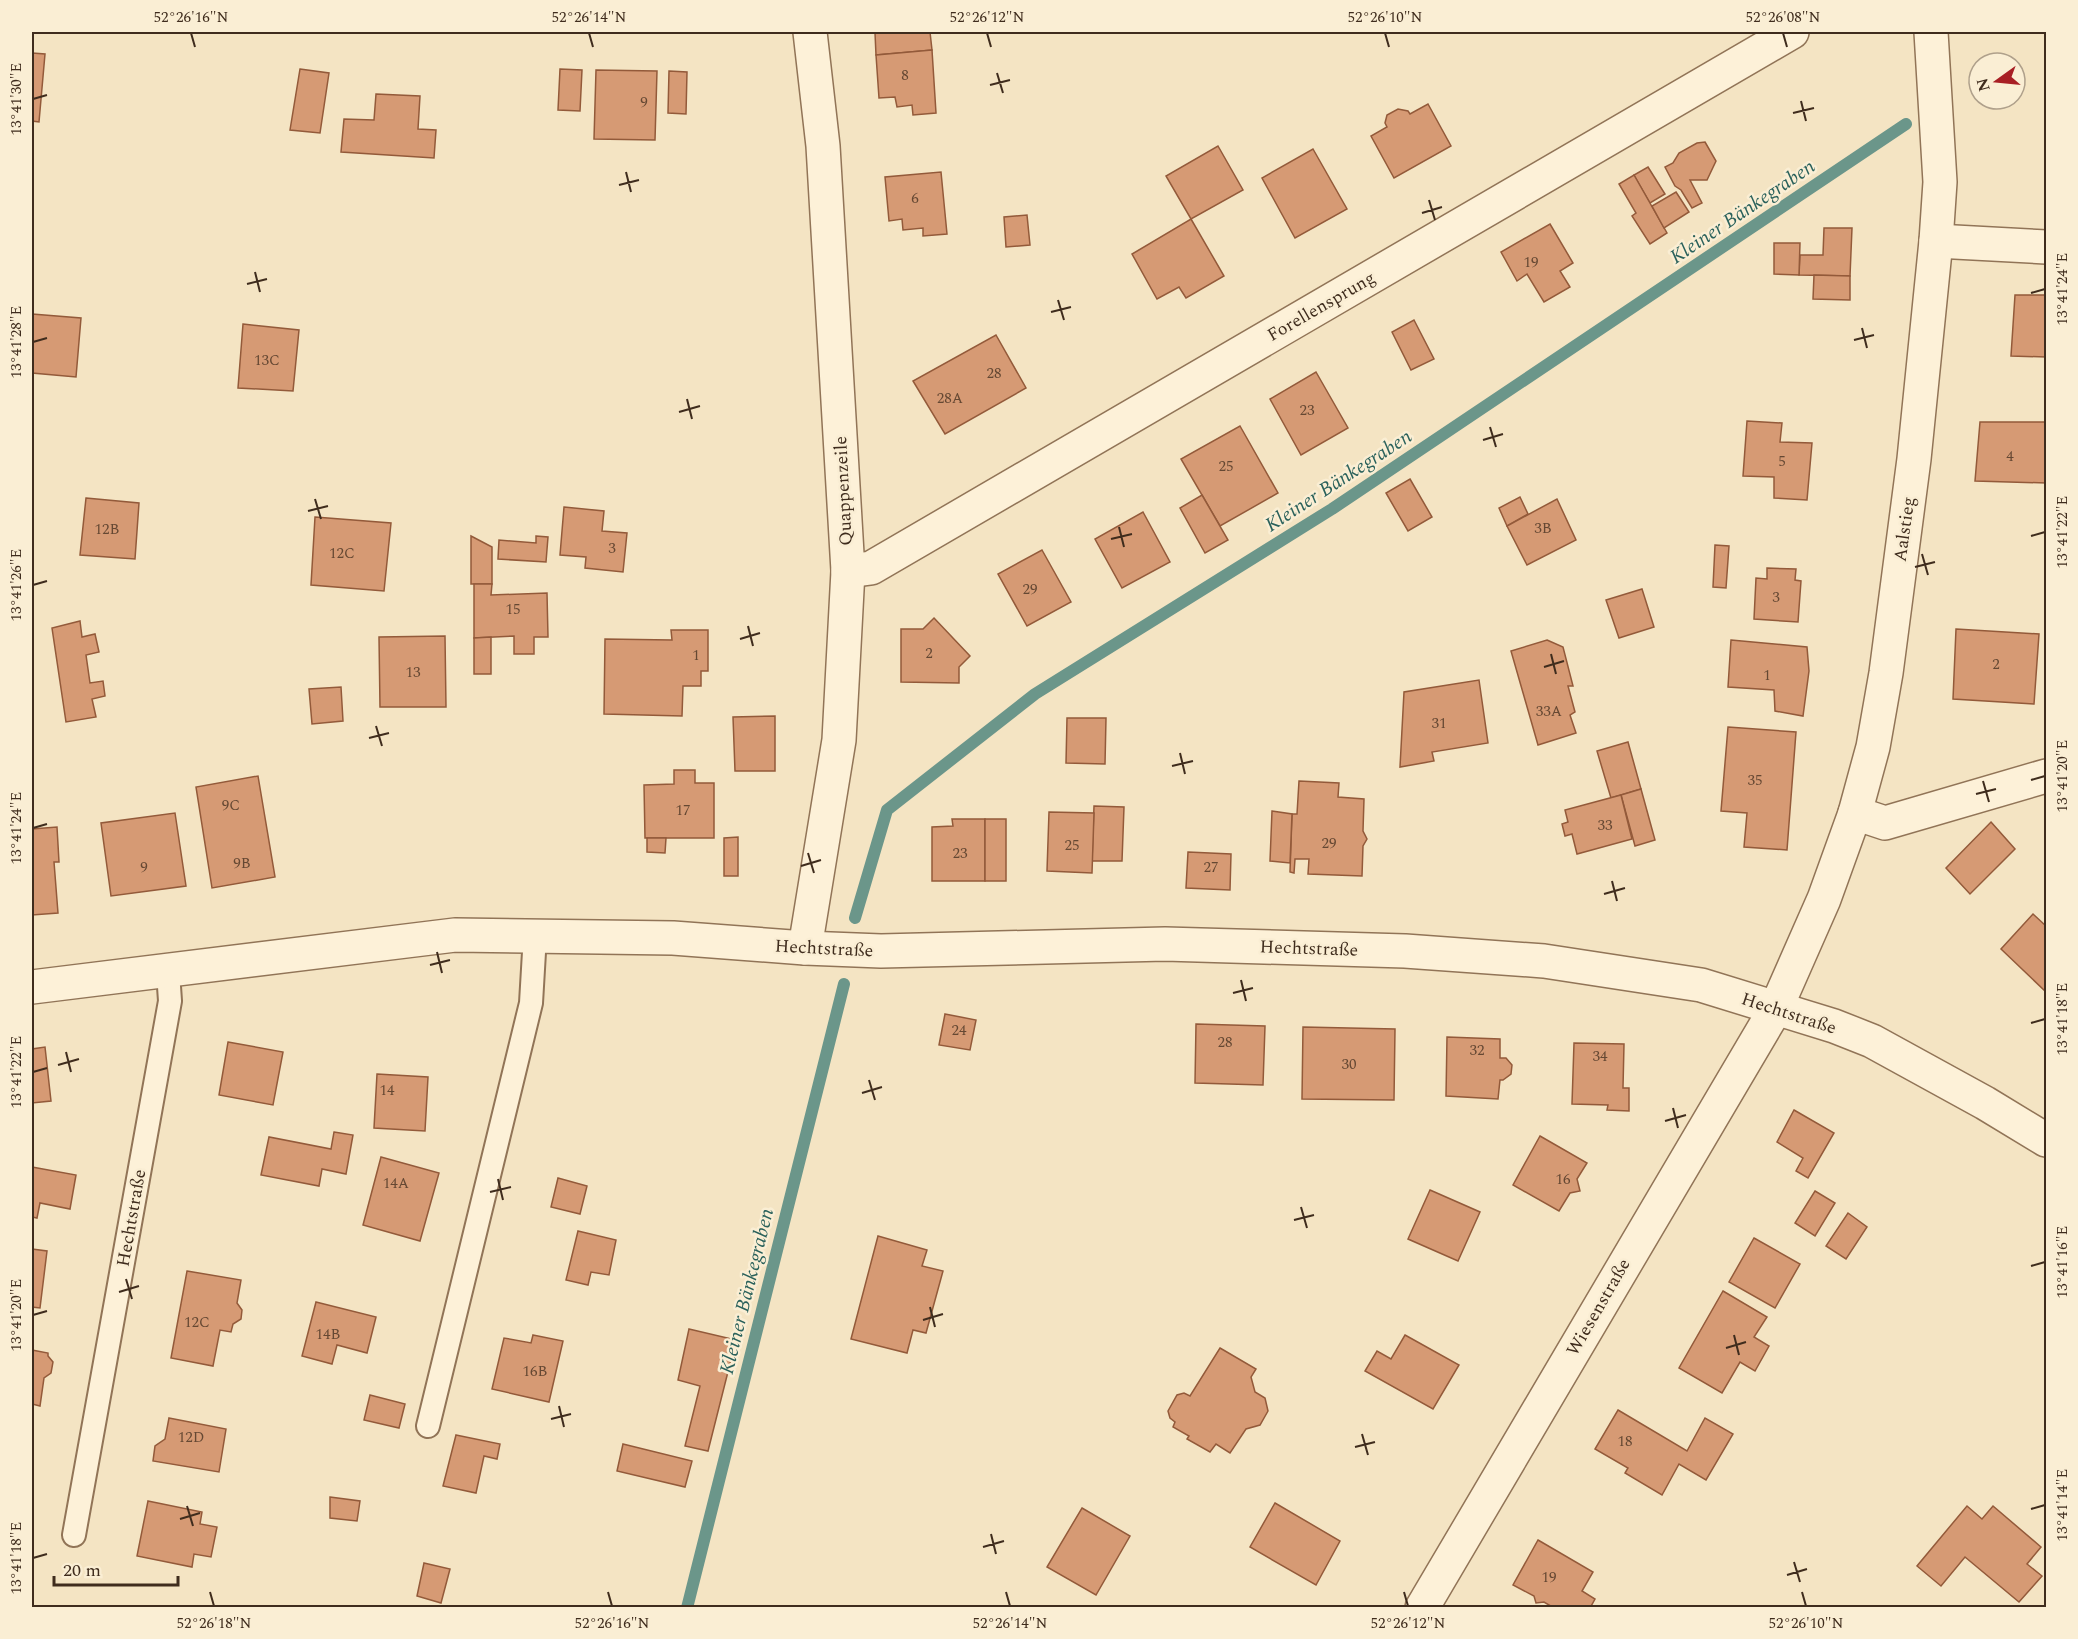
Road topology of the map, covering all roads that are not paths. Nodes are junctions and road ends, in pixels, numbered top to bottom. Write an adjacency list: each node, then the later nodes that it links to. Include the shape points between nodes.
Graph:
1 (810, 32): 6 (street, Quappenzeile, via 823,146)
2 (1792, 32): 6 (street, Forellensprung, via 871,568)
3 (1931, 32): 4 (street, Aalstieg, via 1940,182)
4 (1936, 241): 5 (street); 8 (street, Aalstieg, via 1914,459 1886,673 1873,747)
5 (2046, 247)
6 (848, 571): 10 (street, Quappenzeile, via 838,740)
7 (2046, 776): 8 (street, via 1885,824)
8 (1855, 813): 13 (street, Aalstieg, via 1824,899)
9 (535, 935): 10 (street, Hechtstraße, via 673,938); 11 (street, Hechtstraße, via 455,935); 15 (lane, via 531,1003)
10 (806, 948): 13 (street, Hechtstraße, via 881,951 1165,944 1405,951 1544,961 1649,976 1701,985)
11 (168, 972): 12 (street, Hechtstraße); 16 (lane, Hechtstraße, via 170,1001)
12 (32, 987)
13 (1776, 1008): 14 (street, Hechtstraße, via 1872,1041); 17 (street, Wiesenstraße)
14 (2046, 1140)
15 (428, 1426)
16 (74, 1535)
17 (1422, 1608)

